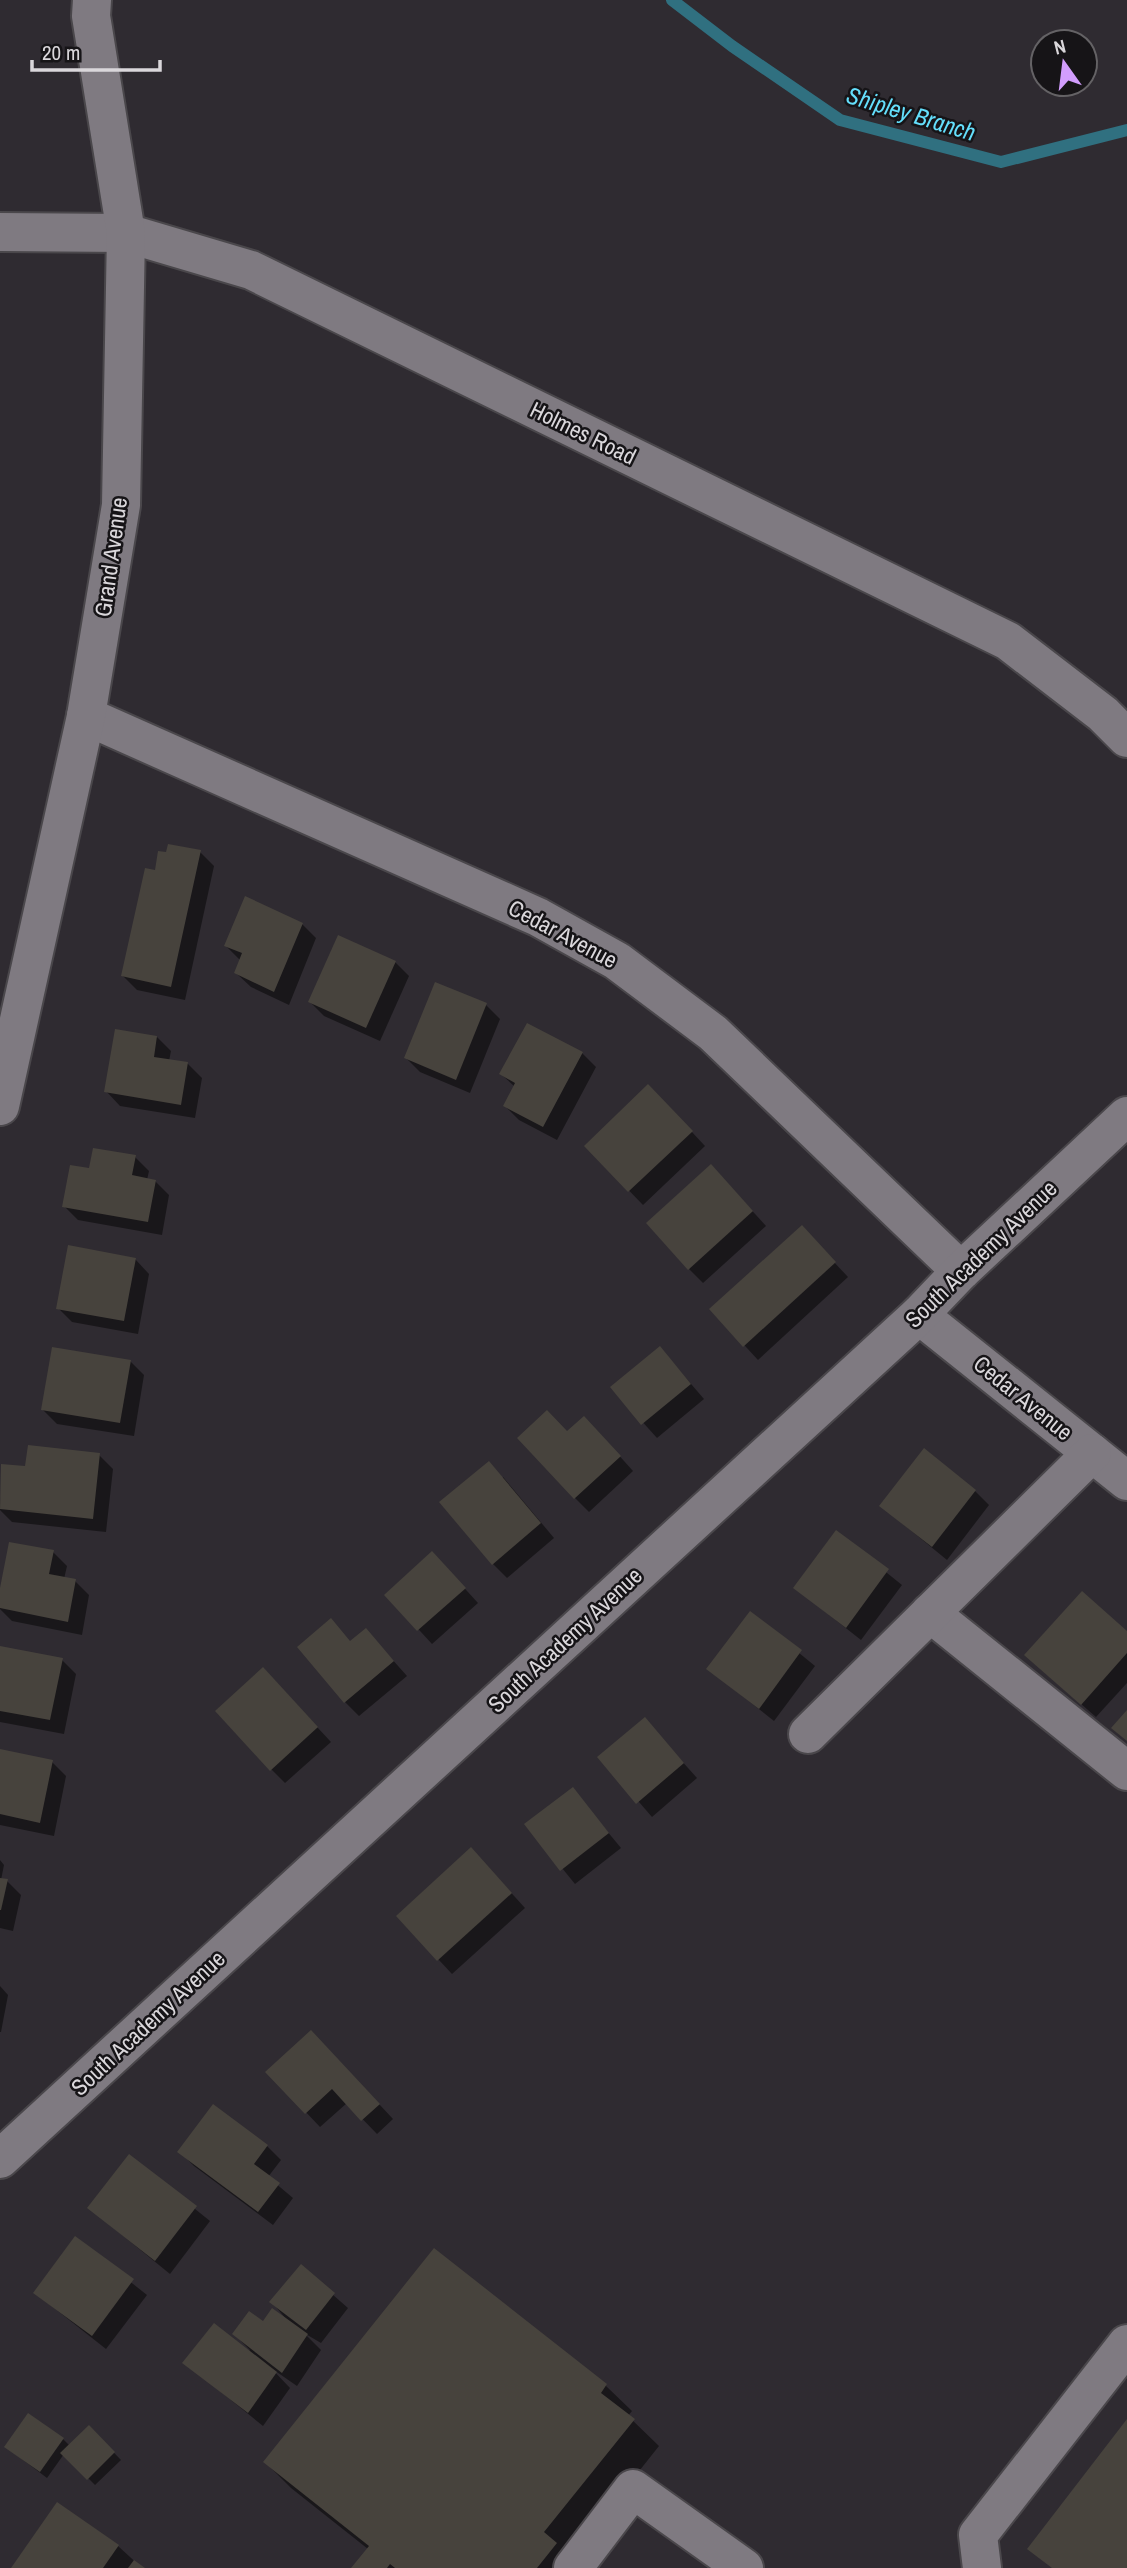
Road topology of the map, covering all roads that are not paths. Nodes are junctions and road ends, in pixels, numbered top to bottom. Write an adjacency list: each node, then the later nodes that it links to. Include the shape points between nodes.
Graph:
1 (92, 0): 3 (street, Grand Avenue)
2 (0, 232): 3 (street, Holmes Road)
3 (126, 233): 4 (street, Grand Avenue, via 121,505); 5 (street, Holmes Road, via 251,270 1008,641)
4 (86, 716): 6 (street, Grand Avenue); 8 (street, Cedar Avenue, via 538,917 617,961 713,1033)
5 (1127, 738)
6 (0, 1106)
7 (1127, 1116): 8 (street, South Academy Avenue)
8 (961, 1270): 9 (street, South Academy Avenue)
9 (919, 1315): 10 (street, Cedar Avenue); 15 (street, South Academy Avenue)
10 (1092, 1453): 11 (street, Cedar Avenue); 12 (street)
11 (1127, 1481)
12 (930, 1613): 13 (street); 14 (street)
13 (807, 1734)
14 (1127, 1771)
15 (0, 2159)
16 (1127, 2344): 19 (street, via 978,2535)
17 (573, 2568): 18 (street, via 633,2489)
18 (744, 2568)
19 (982, 2568)

